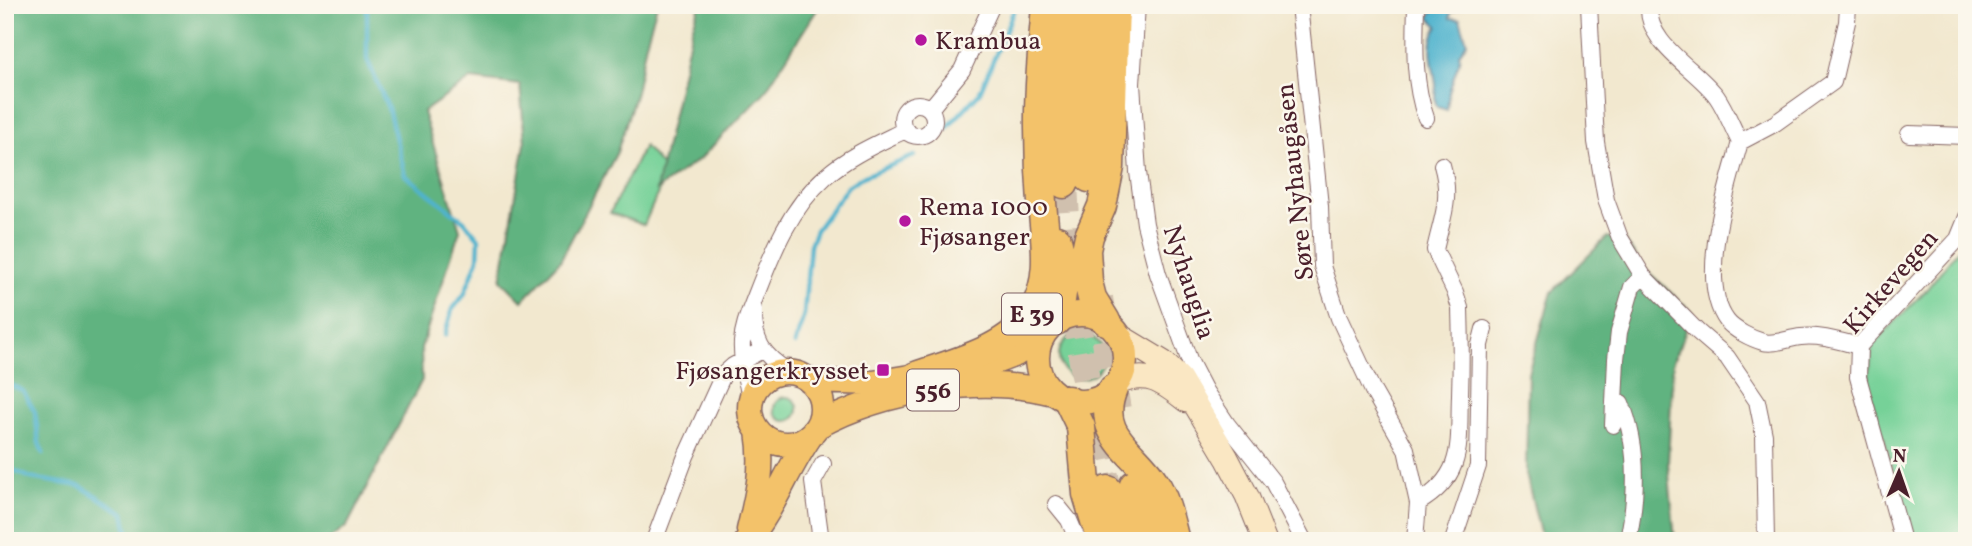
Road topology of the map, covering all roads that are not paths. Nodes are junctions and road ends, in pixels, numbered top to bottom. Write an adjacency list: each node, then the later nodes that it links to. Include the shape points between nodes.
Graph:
1 (992, 5): 20 (street, via 961,70 940,100 930,109 920,104 908,107 902,117 905,130 857,155 812,189 782,233)
2 (1046, 5): 17 (highway, E 39, via 1040,84)
3 (1067, 5): 17 (highway, E 39)
4 (1093, 5): 17 (highway, E 39, via 1089,106)
5 (1115, 5): 22 (highway, E 39, via 1110,167 1086,250 1092,298)
6 (1138, 5): 49 (street, Nyhauglia, via 1132,84 1138,172 1158,274 1205,391 1273,482)
7 (1299, 5): 38 (street, Søre Nyhaugåsen, via 1322,266 1339,317 1406,449)
8 (1416, 5): 12 (street, via 1418,96)
9 (1588, 5): 19 (street, via 1599,167 1620,238)
10 (1649, 5): 15 (street, via 1648,15 1659,38 1717,96)
11 (1847, 5): 15 (street, via 1833,82)
12 (1426, 118)
13 (1909, 134): 14 (street)
14 (1967, 136)
15 (1740, 142): 24 (street, via 1714,251 1724,318 1733,328 1764,343 1814,336)
16 (1442, 165): 38 (street, via 1448,198 1435,250 1460,308 1460,443 1448,476)
17 (1065, 182): 21 (highway, E 39, via 1065,290); 27 (highway, E 39, via 1041,295 1032,313 1006,339)
18 (1967, 217): 24 (street, Kirkevegen, via 1958,239)
19 (1643, 276): 32 (street, via 1632,287 1619,332); 53 (street, via 1727,357 1757,401 1764,435)
20 (754, 299): 25 (street, via 754,326); 26 (street, via 744,326)
21 (1049, 329): 22 (main road, E 39, via 1066,316 1086,314); 27 (main road, 556, via 1016,354 987,365); 30 (main road, E 39, via 1038,347 1037,367 1046,385)
22 (1113, 329): 29 (main road, E 39, via 1125,356); 33 (main road, via 1170,368)
23 (1484, 329): 51 (street, via 1478,466)
24 (1859, 346): 54 (street, Kirkevegen, via 1858,377)
25 (762, 350): 26 (street); 28 (street)
26 (743, 360): 31 (street); 40 (street, via 720,380)
27 (916, 376): 28 (main road, 556, via 873,383)
28 (800, 377): 31 (main road, 556, via 781,372 765,379); 35 (main road, via 818,391 822,402)
29 (1115, 386): 30 (main road, via 1092,401); 33 (main road, via 1133,376 1146,377); 47 (highway, E 39, via 1109,410 1114,434 1157,486)
30 (1060, 397): 35 (main road, 556, via 1010,384 946,388 872,402 843,412); 44 (highway, E 39, via 1081,427 1087,494)
31 (751, 400): 36 (main road)
32 (1614, 403): 34 (street); 52 (street, via 1621,403 1631,426 1635,482)
33 (1195, 406): 48 (main road, via 1232,467)
34 (1613, 425)
35 (815, 430): 36 (main road, 556, via 801,442 789,444 777,443); 41 (main road)
36 (758, 431): 41 (main road, via 761,483)
37 (823, 464): 42 (street, via 813,482)
38 (1418, 503): 50 (street, Søre Nyhaugåsen)
39 (1056, 504): 43 (street)
40 (654, 541)
41 (746, 541)
42 (821, 541)
43 (1078, 541)
44 (1101, 541)
45 (1123, 541): 46 (highway, via 1121,487)
46 (1150, 541)
47 (1175, 541)
48 (1265, 541)
49 (1304, 541)
50 (1415, 541)
51 (1453, 541)
52 (1628, 541)
53 (1766, 541)
54 (1903, 541)

